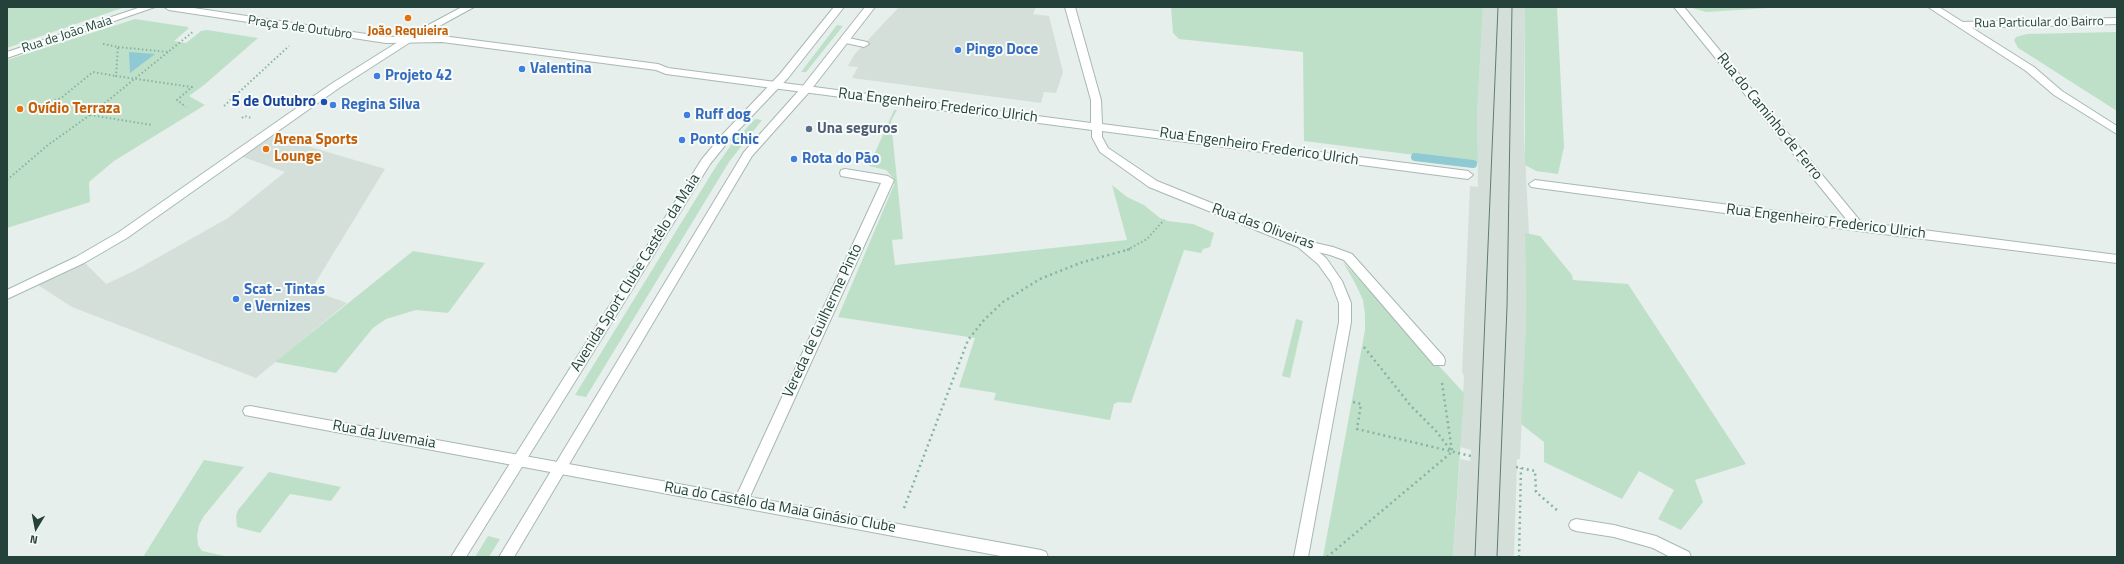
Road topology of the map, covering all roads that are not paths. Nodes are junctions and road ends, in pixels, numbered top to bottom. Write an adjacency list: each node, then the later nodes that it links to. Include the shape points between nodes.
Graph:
1 (150, 7): 14 (street, Rua de João Maia)
2 (168, 7): 11 (street, Praça 5 de Outubro, via 386,40)
3 (469, 7): 11 (street)
4 (839, 7): 15 (street, Avenida Sport Clube Castêlo da Maia)
5 (870, 7): 12 (street)
6 (1070, 7): 17 (street, Rua das Oliveiras, via 1096,100)
7 (1679, 7): 22 (street, Rua do Caminho de Ferro)
8 (1933, 7): 10 (street)
9 (2117, 21): 10 (street, Rua Particular do Bairro)
10 (1961, 25): 18 (street, via 2030,69 2058,93)
11 (409, 39): 15 (street, Rua Engenheiro Frederico Ulrich, via 442,39); 25 (street, via 335,86 123,235 80,260)
12 (844, 40): 13 (street); 16 (street)
13 (864, 44)
14 (7, 55)
15 (775, 85): 16 (street, Rua Engenheiro Frederico Ulrich); 28 (street, Avenida Sport Clube Castêlo da Maia, via 706,162)
16 (806, 89): 17 (street, Rua Engenheiro Frederico Ulrich); 29 (street, via 758,140 743,160)
17 (1096, 126): 20 (street, Rua Engenheiro Frederico Ulrich); 23 (street, Rua das Oliveiras, via 1096,137 1104,150 1153,184)
18 (2117, 131)
19 (845, 174): 30 (street, Vereda de Guilherme Pinto, via 888,180)
20 (1468, 175)
21 (1535, 184): 22 (street, Rua Engenheiro Frederico Ulrich)
22 (1860, 227): 24 (street, Rua Engenheiro Frederico Ulrich)
23 (1302, 244): 26 (street, Rua das Oliveiras, via 1348,257); 35 (street, via 1322,260 1336,280 1344,303 1344,332)
24 (2117, 259)
25 (7, 295)
26 (1439, 361)
27 (250, 411): 28 (street, Rua da Juvemaia)
28 (518, 460): 29 (street, Rua do Castêlo da Maia Ginásio Clube); 32 (street, Avenida Sport Clube Castêlo da Maia)
29 (559, 468): 30 (street, Rua do Castêlo da Maia Ginásio Clube); 33 (street)
30 (741, 501): 34 (street, Rua do Castêlo da Maia Ginásio Clube)
31 (1576, 525): 36 (street, via 1614,531 1656,542)
32 (458, 557)
33 (506, 557)
34 (1041, 557)
35 (1301, 557)
36 (1684, 557)

